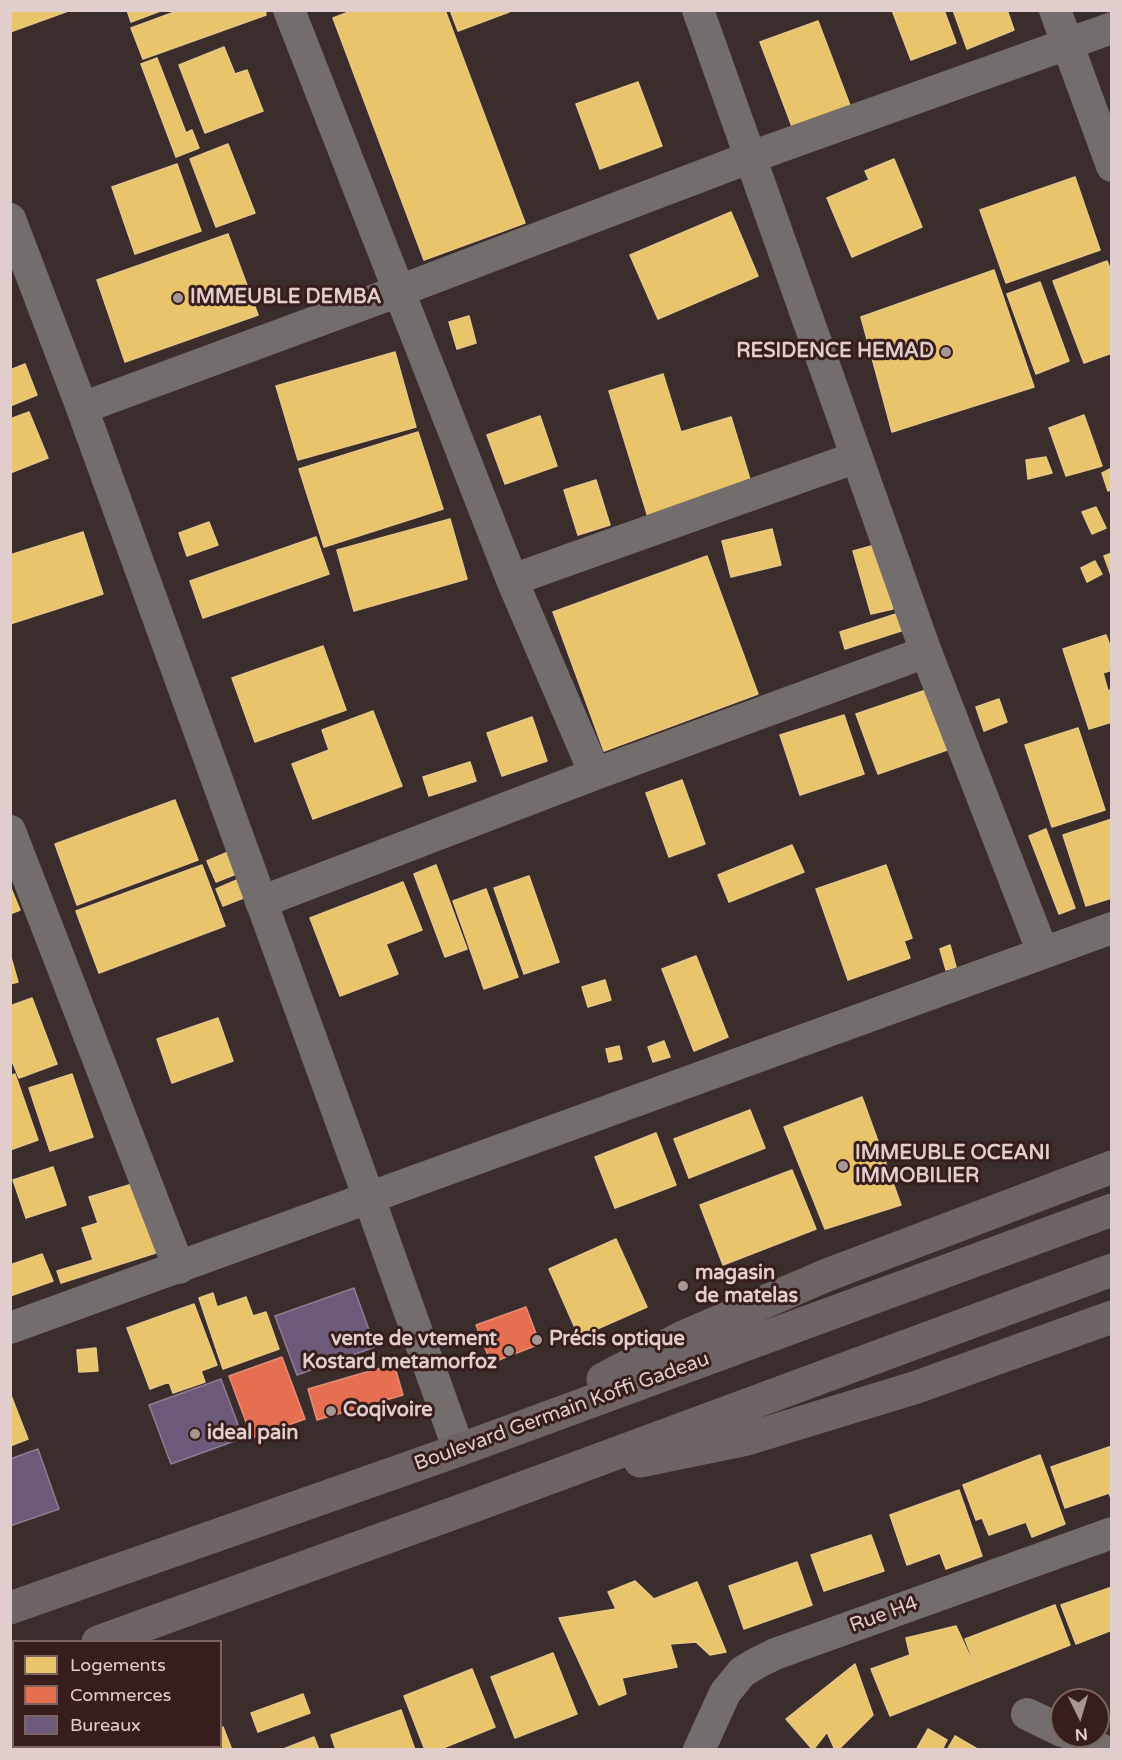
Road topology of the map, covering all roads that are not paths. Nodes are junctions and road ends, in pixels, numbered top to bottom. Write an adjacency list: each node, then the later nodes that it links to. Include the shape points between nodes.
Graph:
1 (289, 10): 9 (street)
2 (698, 10): 6 (street)
3 (1056, 10): 5 (street)
4 (1112, 28): 5 (street)
5 (1068, 45): 6 (street); 7 (street)
6 (751, 157): 9 (street); 11 (street)
7 (1112, 166)
8 (10, 219): 10 (street)
9 (399, 291): 10 (street); 12 (street)
10 (82, 408): 16 (street)
11 (857, 457): 12 (street); 13 (street)
12 (512, 580): 14 (street)
13 (926, 652): 14 (street); 18 (street)
14 (595, 774): 16 (street)
15 (10, 831): 22 (street)
16 (261, 902): 20 (street)
17 (1112, 928): 18 (street)
18 (1043, 952): 20 (street)
19 (1112, 1167): 26 (main road, via 827,1275 691,1334)
20 (369, 1198): 22 (street); 26 (street)
21 (1112, 1210): 26 (main road, Boulevard Germain Koffi Gadeau)
22 (178, 1268): 25 (street)
23 (1112, 1270): 27 (main road)
24 (1112, 1317): 27 (main road, via 917,1387 747,1439 600,1470)
25 (10, 1328)
26 (459, 1450): 29 (main road, Boulevard Germain Koffi Gadeau)
27 (479, 1504): 30 (main road)
28 (1112, 1533): 33 (street, Rue H4, via 757,1663 742,1672 725,1693)
29 (10, 1608)
30 (101, 1640)
31 (1027, 1714): 32 (street)
32 (1050, 1725)
33 (699, 1749)

